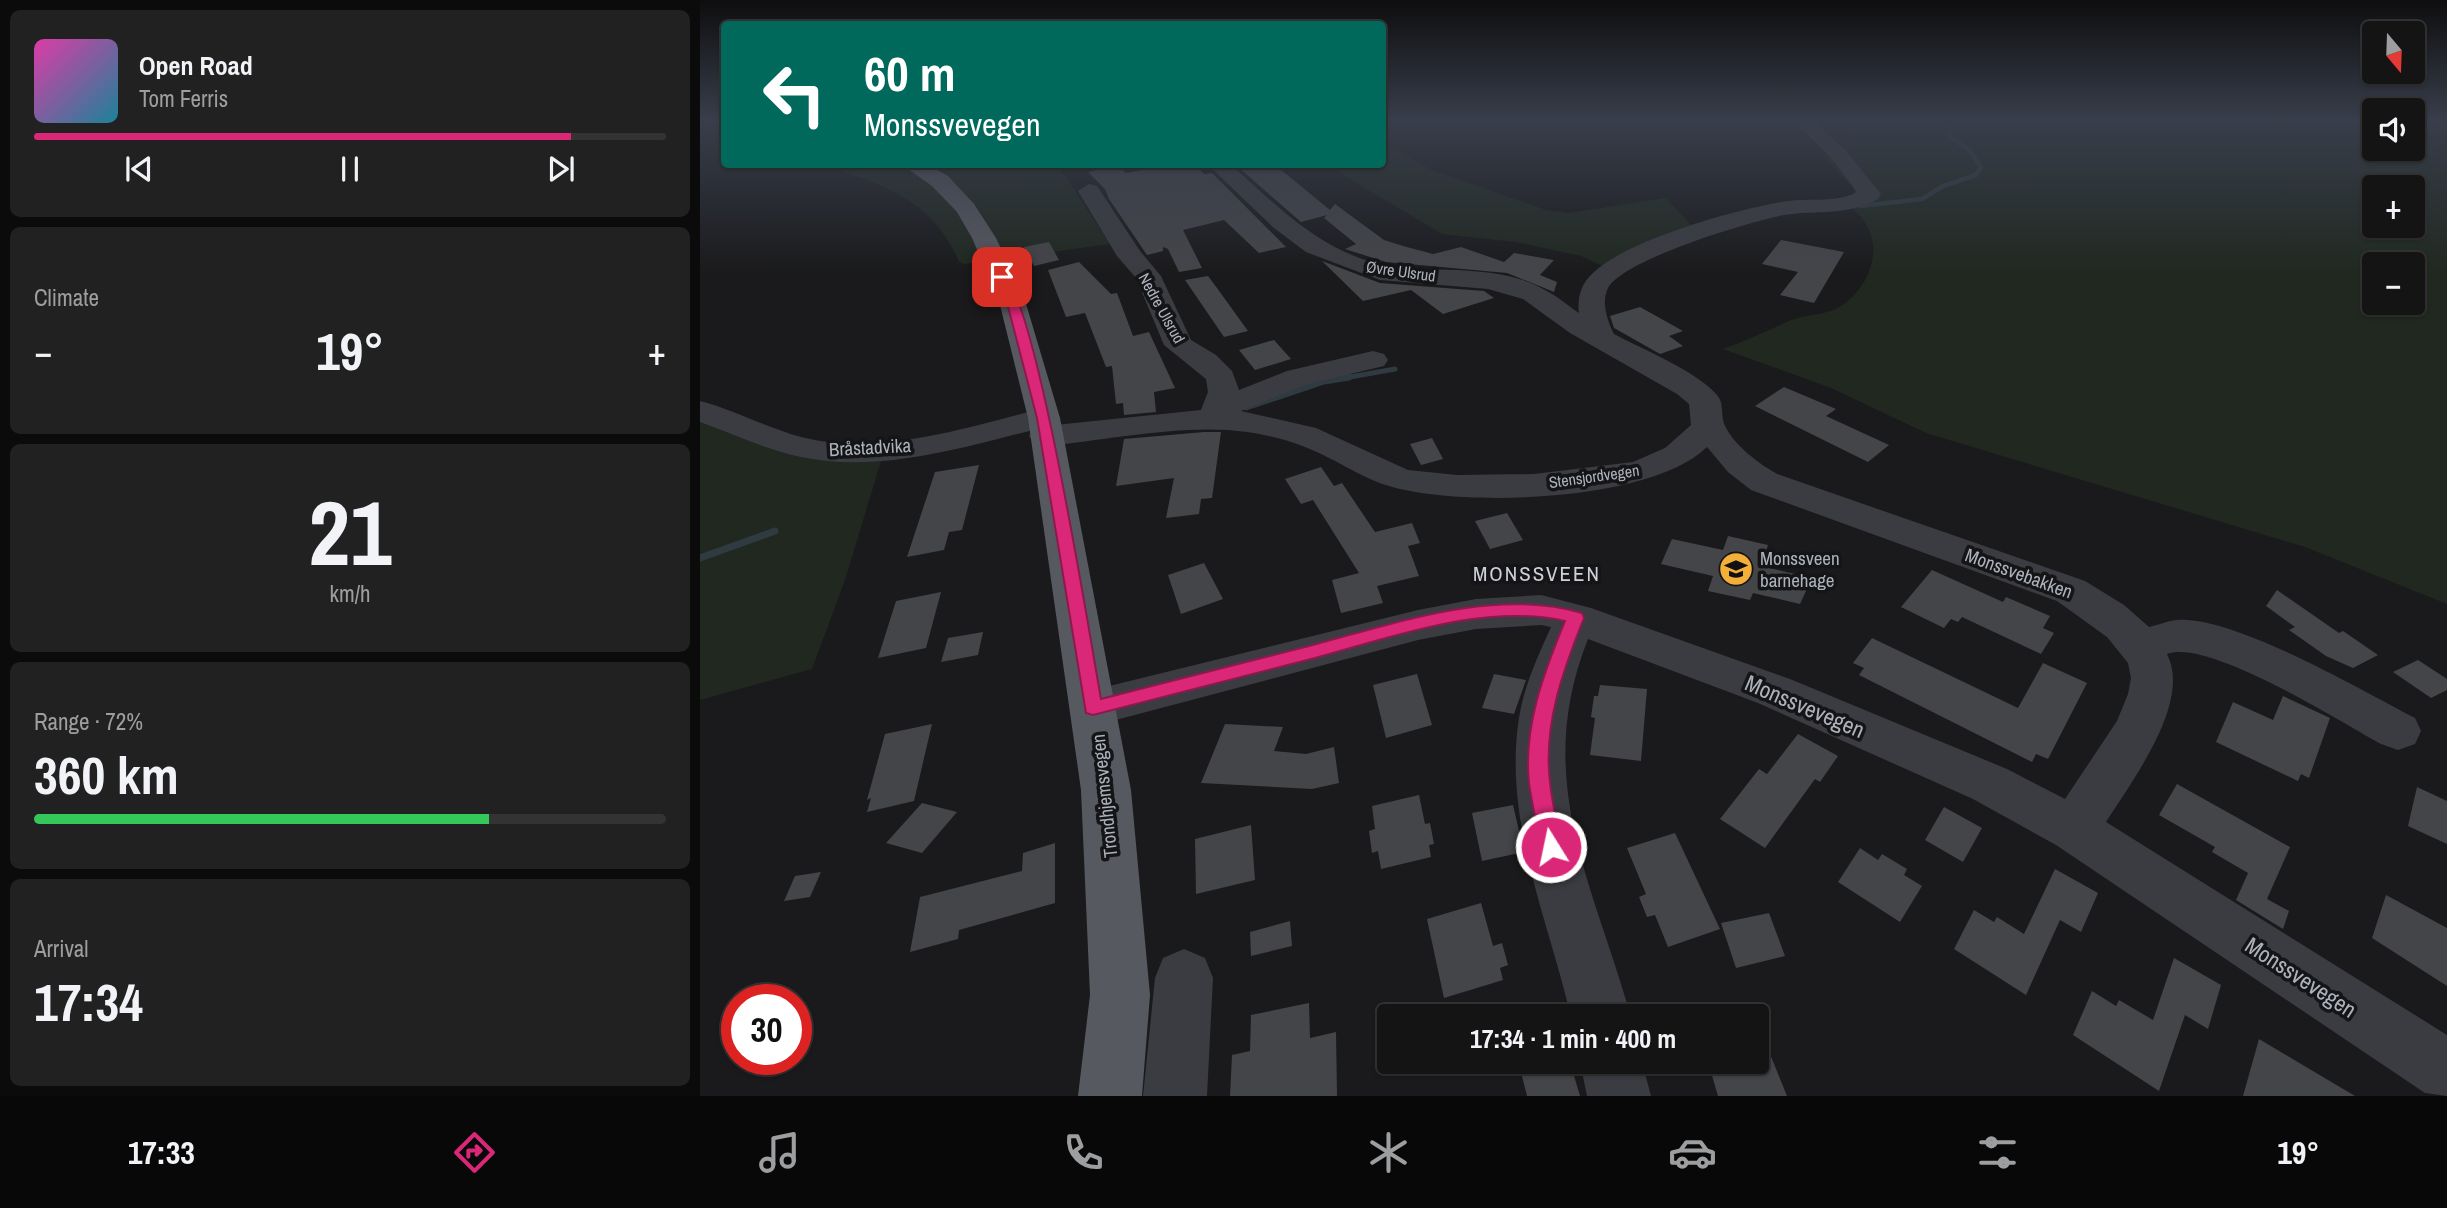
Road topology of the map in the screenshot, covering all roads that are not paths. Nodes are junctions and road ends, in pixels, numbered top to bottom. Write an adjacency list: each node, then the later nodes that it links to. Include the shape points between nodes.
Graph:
1 (925, 172): 10 (main road, Trondhjemsvegen, via 966,209 984,238 1011,299)
2 (1226, 172): 5 (street, Øvre Ulsrud, via 1282,223 1327,252 1380,272 1512,285 1532,293)
3 (1853, 172): 5 (street, via 1870,194 1860,201 1787,208 1739,220 1675,242 1601,277 1594,288 1592,321)
4 (1088, 191): 8 (street, Nedre Ulsrud, via 1148,276 1179,345 1221,377 1224,391)
5 (1602, 341): 9 (street, via 1688,387 1705,401)
6 (1373, 360): 8 (street, via 1298,377)
7 (700, 411): 10 (street, Bråstadvika, via 800,447 834,452 904,448)
8 (1215, 414): 9 (street, Stensjordvegen, via 1287,428 1398,478 1430,486 1512,485 1636,472 1663,464 1690,447); 10 (street, Stensjordvegen)
9 (1708, 426): 12 (street, Monssvebakken, via 1730,456 1764,482 2071,591 2110,615)
10 (1045, 427): 13 (main road, Trondhjemsvegen)
11 (1576, 618): 13 (street, Monssvevegen, via 1541,610 1476,614); 15 (street, Monssvevegen, via 1773,691 1990,784); 17 (street, via 1555,667 1541,719 1539,780 1551,847)
12 (2141, 647): 14 (street, via 2177,635 2219,643); 15 (street, Monssvebakken, via 2153,677 2149,708)
13 (1093, 708): 20 (main road, Trondhjemsvegen, via 1107,790 1120,995)
14 (2398, 731)
15 (2074, 829): 18 (street, Monssvevegen)
16 (1184, 978): 21 (street)
17 (1598, 1004)
18 (2447, 1072)
19 (1614, 1074): 22 (street)
20 (1110, 1096)
21 (1175, 1096)
22 (1619, 1096)

